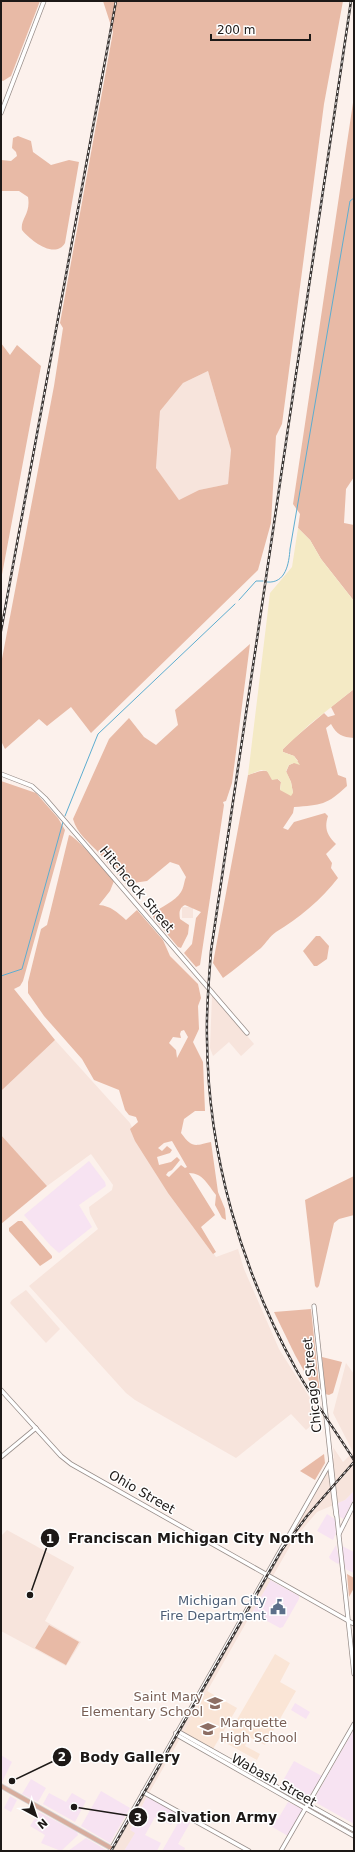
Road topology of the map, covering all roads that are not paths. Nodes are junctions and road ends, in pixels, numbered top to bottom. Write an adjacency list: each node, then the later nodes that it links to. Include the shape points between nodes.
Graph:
1 (44, 1): 2 (street)
2 (1, 113)
3 (1, 774): 4 (street, Hitchcock Street, via 32,786 46,798)
4 (247, 1033)
5 (314, 1306): 9 (street, Chicago Street)
6 (1, 1390): 7 (street, Ohio Street)
7 (36, 1428): 8 (street); 12 (street, Ohio Street, via 71,1464)
8 (1, 1458)
9 (330, 1463): 11 (street, Chicago Street); 12 (street)
10 (354, 1504): 11 (street)
11 (338, 1535): 13 (street, Chicago Street)
12 (266, 1575): 13 (street, Ohio Street); 17 (street)
13 (348, 1621): 14 (street, Ohio Street); 15 (street, Chicago Street)
14 (354, 1624)
15 (354, 1674)
16 (354, 1724): 20 (street)
17 (176, 1733): 19 (street); 20 (street, Wabash Street); 21 (street, Wabash Street)
18 (1, 1786): 24 (main road)
19 (143, 1792): 24 (street); 25 (street)
20 (308, 1804): 21 (street); 22 (street, Wabash Street)
21 (306, 1809): 23 (street, Wabash Street); 26 (street)
22 (354, 1830)
23 (354, 1836)
24 (110, 1849)
25 (248, 1851)
26 (281, 1851)

